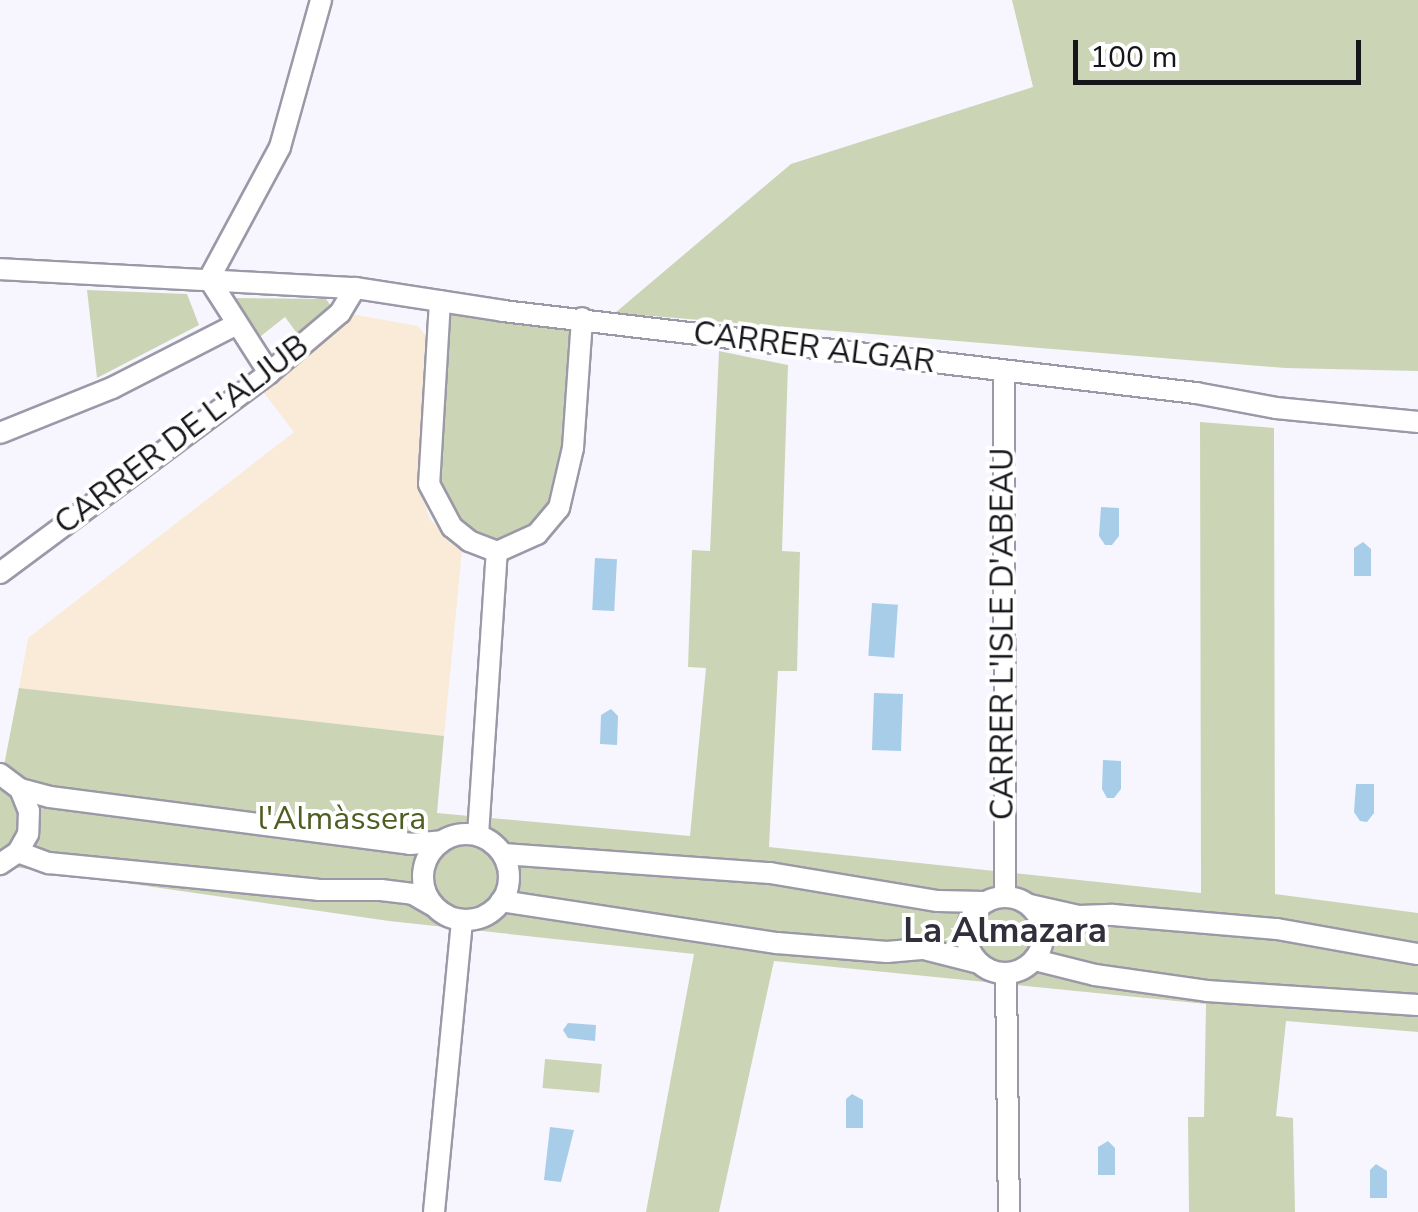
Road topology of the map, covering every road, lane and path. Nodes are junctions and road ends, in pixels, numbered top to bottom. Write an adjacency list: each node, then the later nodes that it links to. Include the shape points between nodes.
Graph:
1 (321, 0): 3 (street, via 280,147)
2 (0, 269): 3 (street, CARRER ALGAR)
3 (210, 280): 4 (street, CARRER ALGAR); 7 (street)
4 (355, 288): 5 (street, CARRER ALGAR); 9 (street, CARRER DE L'ALJUB, via 340,313)
5 (440, 301): 6 (street, CARRER ALGAR); 12 (street, via 429,484 452,527)
6 (582, 318): 8 (street, CARRER ALGAR); 12 (street, via 573,448 559,508 537,534)
7 (234, 325): 9 (street); 11 (street, via 112,388)
8 (1004, 372): 10 (street, CARRER ALGAR); 20 (street, CARRER L'ISLE D'ABEAU)
9 (269, 373): 13 (street, CARRER DE L'ALJUB)
10 (1418, 422)
11 (0, 433)
12 (497, 552): 16 (street)
13 (0, 573)
14 (0, 774): 15 (street)
15 (20, 790): 17 (street, via 410,844); 19 (street, via 29,811 28,834)
16 (478, 835): 17 (street); 18 (street)
17 (442, 841): 23 (street, via 426,860 422,880)
18 (503, 854): 21 (street, via 509,874); 22 (street, via 770,874)
19 (9, 858): 23 (street, via 318,890 382,890 413,894)
20 (1005, 896): 22 (street); 24 (street)
21 (502, 902): 25 (street, via 479,918); 28 (street, via 762,942 924,949)
22 (984, 902): 28 (street, via 966,938)
23 (432, 905): 25 (street)
24 (1030, 905): 26 (street, via 1058,914 1276,930); 27 (street, via 1042,924)
25 (462, 920): 31 (street)
26 (1418, 954)
27 (1035, 960): 29 (street); 30 (street, via 1206,991)
28 (978, 963): 29 (street)
29 (1006, 974): 32 (street)
30 (1418, 1005)
31 (434, 1212)
32 (1008, 1212)

